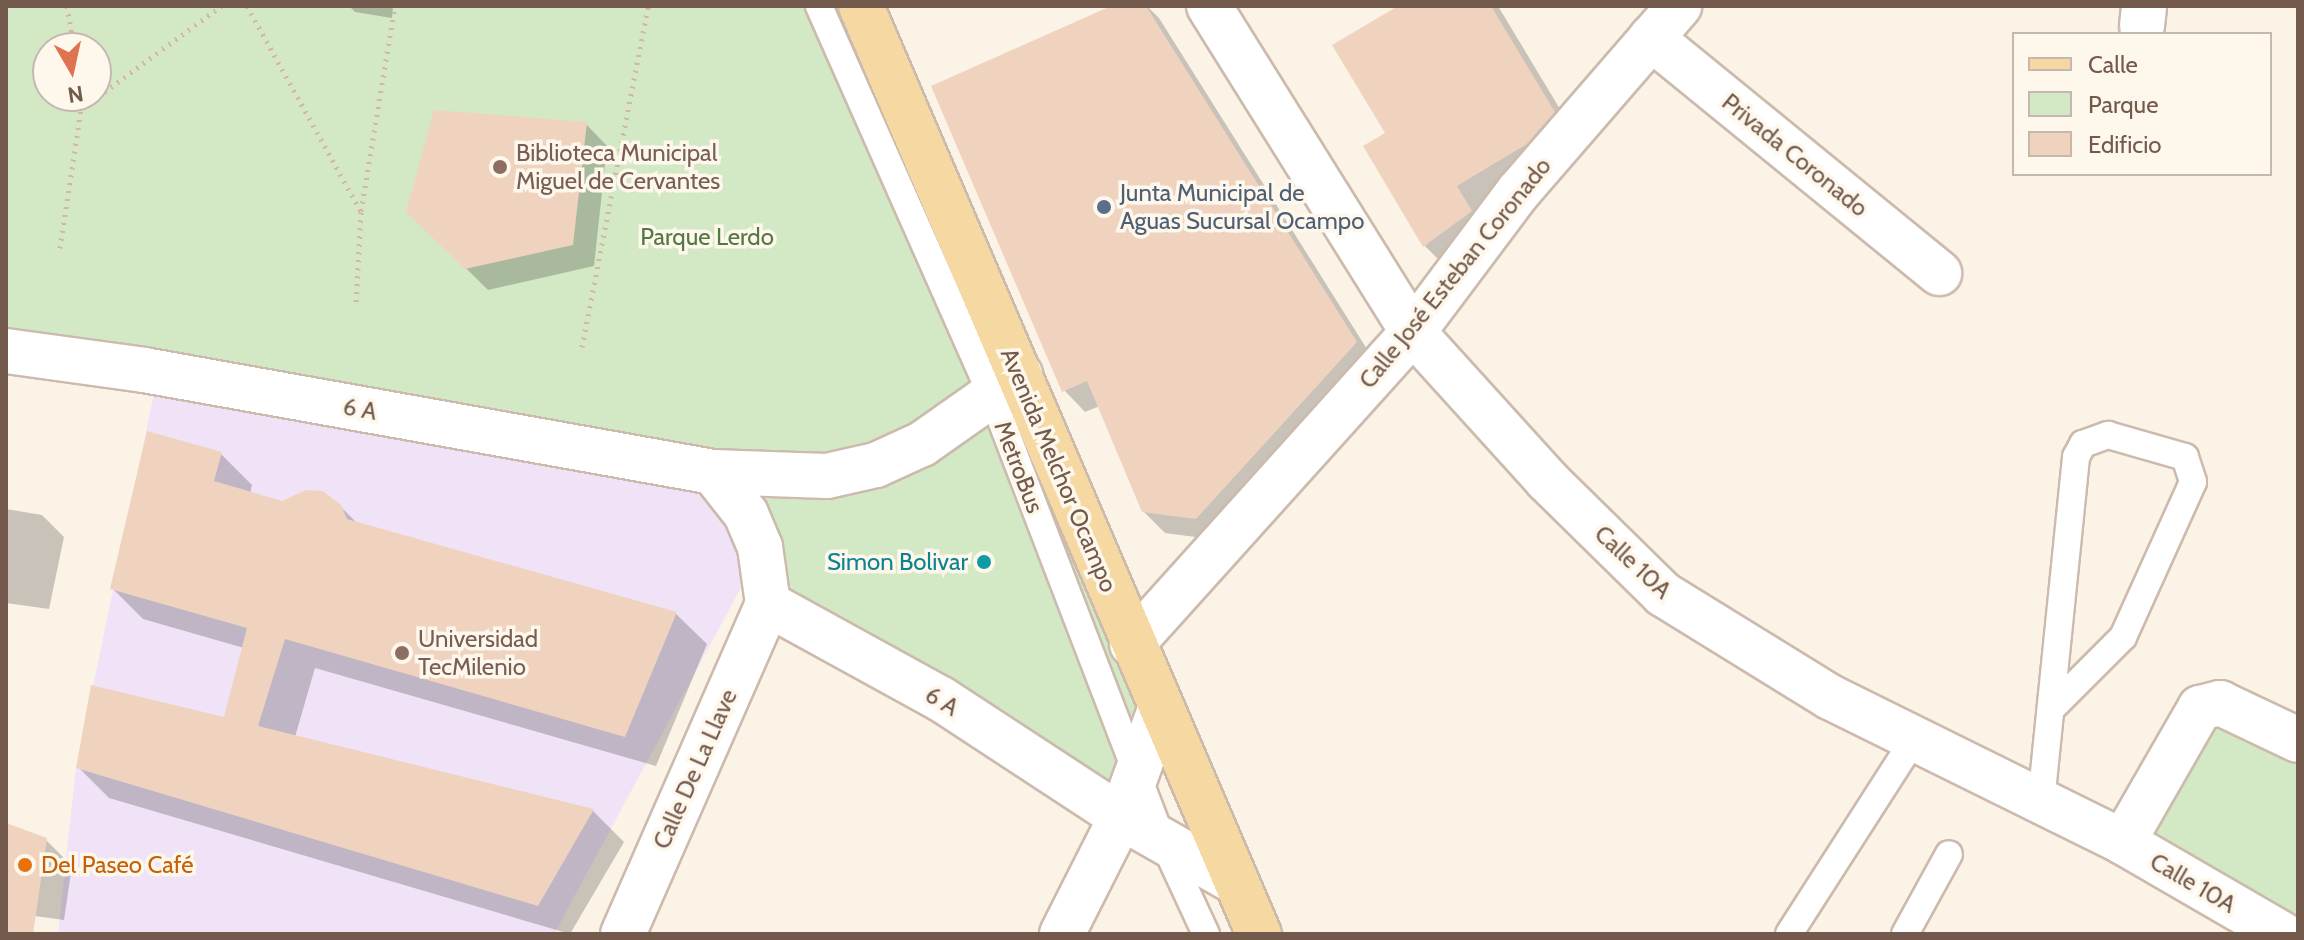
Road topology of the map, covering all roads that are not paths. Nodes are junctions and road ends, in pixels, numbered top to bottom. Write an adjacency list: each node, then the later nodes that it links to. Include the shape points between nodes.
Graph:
1 (819, 6): 8 (lane, MetroBus)
2 (861, 6): 8 (main road, Avenida Melchor Ocampo)
3 (1209, 6): 6 (street, Calle 10A)
4 (1665, 22): 5 (street, Privada Coronado); 6 (street, Calle José Esteban Coronado, via 1519,191)
5 (1939, 273)
6 (1413, 332): 11 (street, Calle José Esteban Coronado); 14 (street, Calle 10A, via 1547,480 1663,594 1830,697)
7 (6, 351): 9 (street, 6 A, via 144,370)
8 (1005, 385): 9 (street, 6 A, via 922,444 876,465 827,476); 11 (main road, Avenida Melchor Ocampo); 16 (lane, MetroBus)
9 (713, 472): 10 (street, via 746,514 760,547)
10 (768, 604): 18 (street, 6 A, via 941,699); 23 (street, Calle De La Llave)
11 (1132, 644): 13 (main road, Avenida Melchor Ocampo)
12 (2052, 708): 12 (lane, via 2123,637 2193,482 2185,457 2108,435 2083,444 2076,457); 17 (lane)
13 (1160, 709): 16 (street); 22 (main road, Avenida Melchor Ocampo)
14 (1914, 739): 17 (street, Calle 10A); 27 (lane)
15 (2298, 740): 20 (street, via 2220,703 2200,708)
16 (1137, 770): 18 (street); 19 (lane, MetroBus)
17 (2041, 802): 20 (street, Calle 10A)
18 (1121, 817): 19 (street, 6 A); 24 (street)
19 (1163, 841): 22 (street, 6 A); 25 (lane, MetroBus)
20 (2123, 842): 29 (street, Calle 10A)
21 (1949, 854): 28 (lane)
22 (1237, 883): 26 (main road, Avenida Melchor Ocampo)
23 (623, 934)
24 (1062, 934)
25 (1206, 934)
26 (1259, 934)
27 (1789, 934)
28 (1905, 934)
29 (2282, 934)

